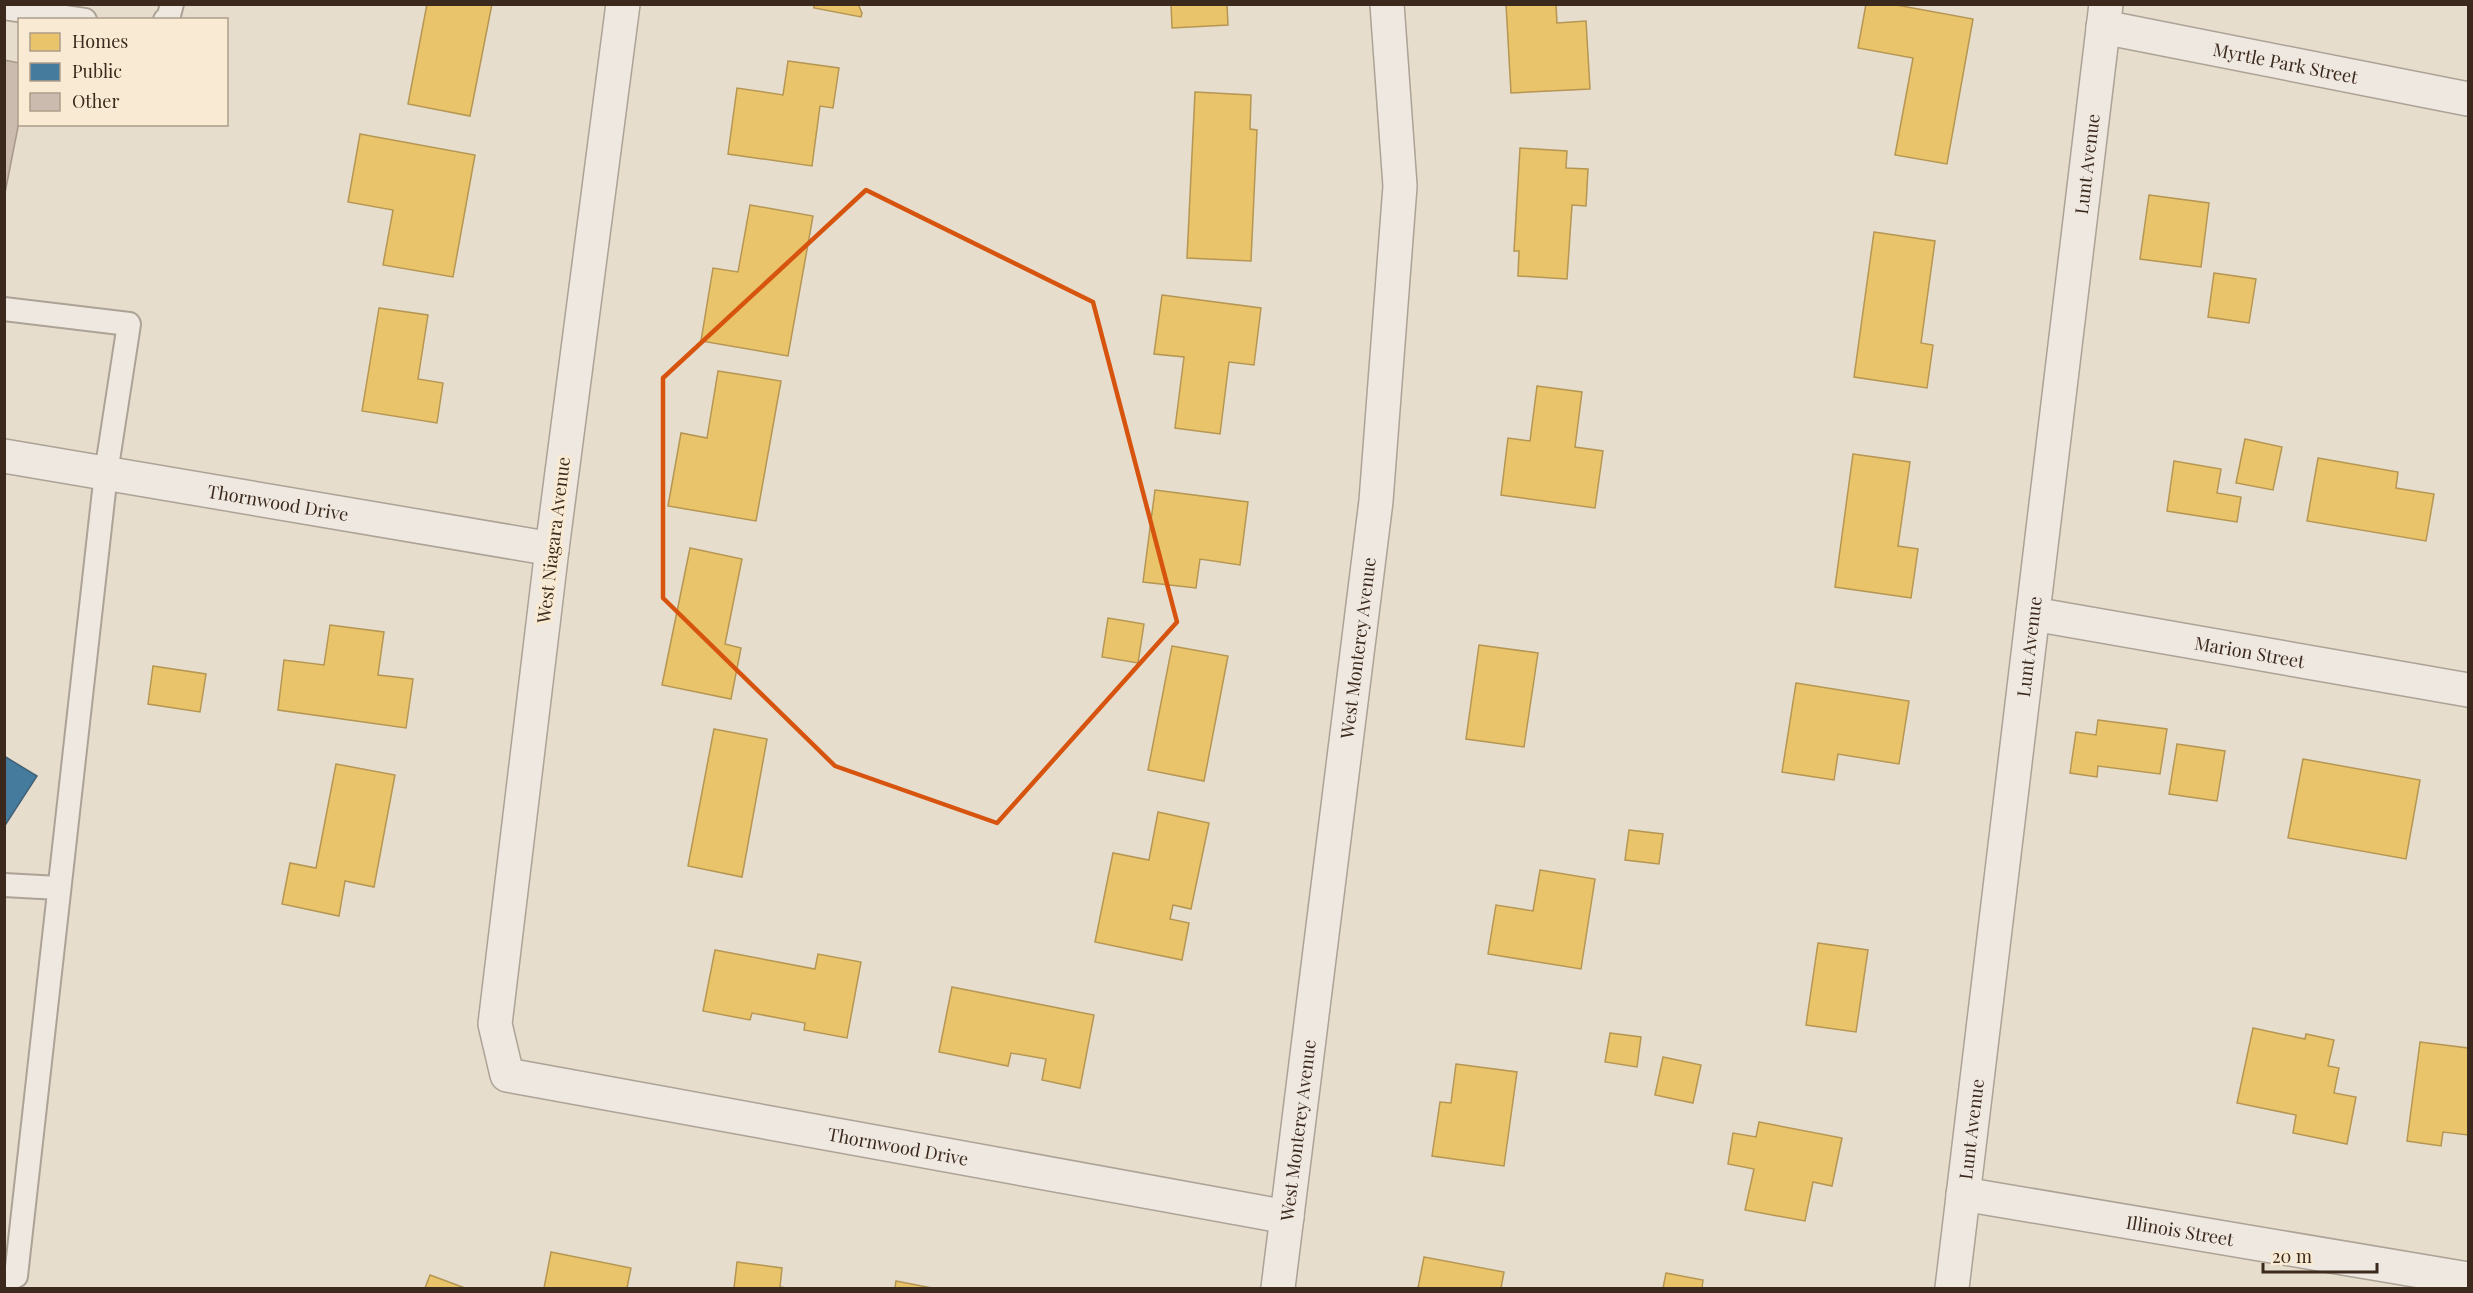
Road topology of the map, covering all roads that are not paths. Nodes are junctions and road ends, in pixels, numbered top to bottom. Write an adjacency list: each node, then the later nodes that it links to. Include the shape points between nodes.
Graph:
1 (623, 4): 10 (street, West Niagara Avenue)
2 (1387, 4): 17 (street, West Monterey Avenue, via 1400,186 1376,501)
3 (4, 9): 5 (lane)
4 (2104, 16): 6 (street, Myrtle Park Street); 11 (street, Lunt Avenue)
5 (70, 18)
6 (2469, 99)
7 (4, 309): 9 (lane, via 129,324)
8 (4, 456): 9 (street, Thornwood Drive)
9 (106, 473): 10 (street, Thornwood Drive); 14 (lane)
10 (552, 549): 15 (street, West Niagara Avenue, via 495,1024)
11 (2033, 614): 12 (street, Marion Street); 16 (street, Lunt Avenue)
12 (2469, 690)
13 (4, 885): 14 (lane)
14 (59, 888): 19 (lane, via 16,1276)
15 (507, 1075): 17 (street, Thornwood Drive)
16 (1963, 1194): 18 (street, Illinois Street); 21 (street, Lunt Avenue)
17 (1287, 1217): 20 (street, West Monterey Avenue)
18 (2469, 1279)
19 (4, 1282)
20 (1278, 1288)
21 (1952, 1288)

